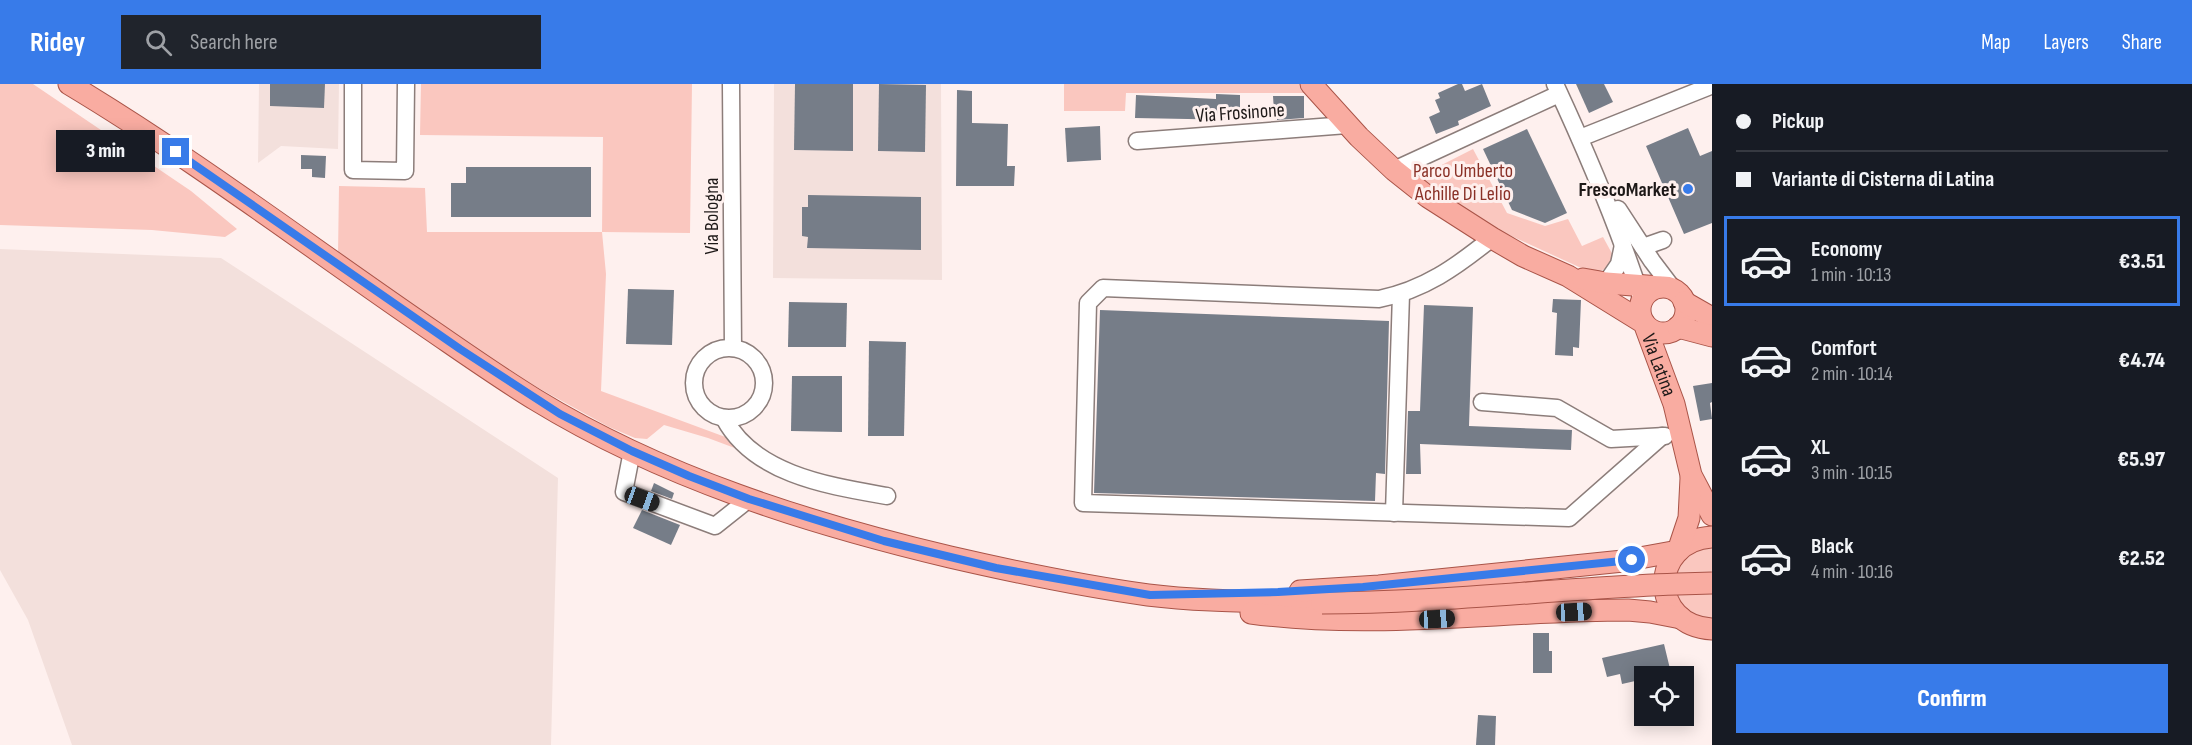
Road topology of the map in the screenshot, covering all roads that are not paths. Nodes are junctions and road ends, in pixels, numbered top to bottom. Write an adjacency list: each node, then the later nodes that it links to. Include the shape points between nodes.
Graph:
1 (69, 84): 31 (main road, via 138,125 518,389)
2 (353, 84): 3 (street, via 353,171 405,171)
3 (406, 84)
4 (731, 84): 26 (street, Via Bologna)
5 (1311, 84): 8 (main road)
6 (1708, 87): 9 (street)
7 (1557, 89): 9 (street); 11 (street)
8 (1347, 125): 10 (street, Via Frosinone); 11 (main road)
9 (1580, 138): 12 (street)
10 (1137, 141)
11 (1394, 170): 13 (main road)
12 (1596, 174): 15 (street); 16 (street)
13 (1492, 238): 17 (main road); 21 (street, via 1455,268)
14 (1663, 240): 16 (street)
15 (1623, 241): 18 (street, via 1619,264); 19 (street)
16 (1643, 247): 20 (street)
17 (1568, 276): 18 (main road); 23 (main road)
18 (1606, 283): 19 (main road)
19 (1640, 292): 20 (main road); 23 (main road, Via Latina)
20 (1673, 293): 22 (main road); 24 (main road, Via Latina, via 1685,315)
21 (1401, 294): 35 (street); 35 (street, via 1379,299 1103,288 1088,303 1083,503)
22 (1712, 318)
23 (1644, 323): 24 (main road, via 1656,332); 28 (main road, Via Latina)
24 (1674, 329): 25 (main road); 28 (main road, Via Latina, via 1670,355)
25 (1712, 336)
26 (733, 348): 29 (street, via 721,349 705,358 695,373 696,397 712,415); 29 (street, via 755,359 762,369 763,394 748,413)
27 (1482, 402): 30 (street, via 1557,408 1611,439)
28 (1674, 404): 30 (main road, Via Latina)
29 (724, 418): 33 (street, via 744,445 777,466 839,488)
30 (1672, 436): 32 (main road, Via Latina); 35 (street, via 1569,518)
31 (632, 451): 34 (main road); 34 (street, via 624,492 715,526)
32 (1691, 475): 36 (main road, Via Latina); 38 (main road, Via Latina, via 1689,518)
33 (887, 496)
34 (749, 499): 40 (main road, via 851,532 938,554)
35 (1394, 513)
36 (1712, 515)
37 (1712, 537): 38 (main road, via 1701,538)
38 (1678, 551): 40 (main road, via 1623,561 1378,586); 41 (main road, Via Latina, via 1668,567 1666,598 1672,609)
39 (1712, 583): 40 (main road, bridge, via 1625,585 1423,601 1322,603)
40 (1150, 595): 41 (main road, via 1243,612 1321,619 1417,620 1611,610 1641,611)
41 (1697, 625): 42 (main road, Via Latina)
42 (1712, 645)

